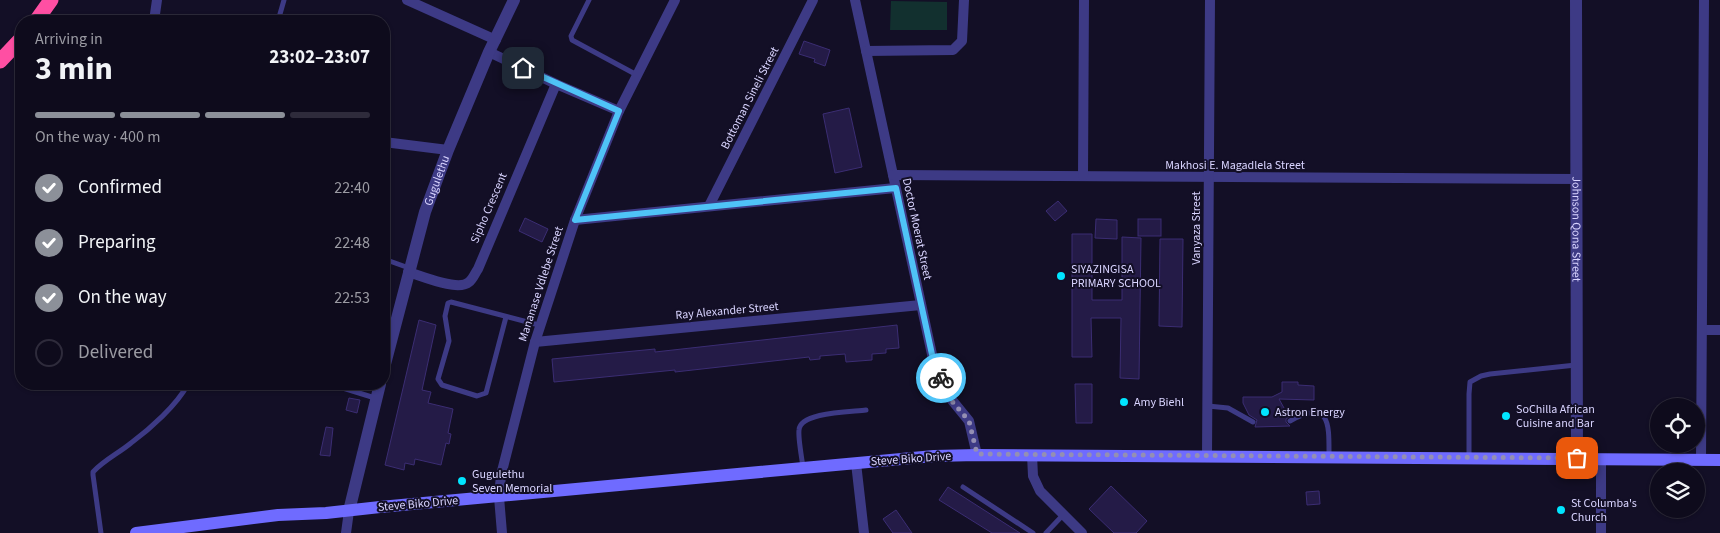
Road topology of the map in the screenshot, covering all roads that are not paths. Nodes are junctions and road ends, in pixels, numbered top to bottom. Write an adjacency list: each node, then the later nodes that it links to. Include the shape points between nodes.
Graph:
1 (51, 0): 15 (highway)
2 (157, 0): 16 (street)
3 (284, 0): 17 (lane)
4 (407, 0): 18 (street)
5 (589, 0): 23 (lane, via 572,40)
6 (675, 0): 23 (street, Mananase Vdlebe Street)
7 (813, 0): 33 (street, Bottoman Sineli Street)
8 (855, 0): 20 (street, Doctor Moerat Street)
9 (964, 0): 20 (street, via 962,41 953,50)
10 (1084, 0): 29 (street)
11 (1210, 0): 30 (street, Vanyaza Street)
12 (1576, 0): 31 (street, Johnson Qona Street)
13 (1704, 0): 40 (street)
14 (512, 1): 18 (street, Gugulethu)
15 (40, 15)
16 (155, 15)
17 (280, 15)
18 (496, 40): 21 (street, Gugulethu)
19 (15, 45): 22 (highway)
20 (866, 51): 28 (street, Doctor Moerat Street)
21 (490, 52): 24 (street); 27 (street, Gugulethu)
22 (0, 61)
23 (637, 75): 25 (street, Mananase Vdlebe Street)
24 (556, 84): 25 (street); 36 (street, Sipho Crescent, via 471,281 463,286 452,286)
25 (619, 111): 34 (street, Mananase Vdlebe Street)
26 (390, 143): 27 (street)
27 (448, 150): 36 (street, Gugulethu, via 425,212)
28 (893, 175): 29 (street, Makhosi E. Magadlela Street); 32 (street, Doctor Moerat Street)
29 (1083, 176): 30 (street, Makhosi E. Magadlela Street)
30 (1209, 177): 31 (street, Makhosi E. Magadlela Street); 49 (street, Vanyaza Street)
31 (1577, 179): 44 (street, Johnson Qona Street)
32 (896, 188): 33 (street); 37 (street, Doctor Moerat Street)
33 (709, 206): 34 (street)
34 (575, 220): 39 (street, Mananase Vdlebe Street)
35 (390, 262): 36 (lane)
36 (409, 270): 43 (street, Gugulethu)
37 (921, 305): 42 (street, Ray Alexander Street); 53 (street, Doctor Moerat Street, via 933,359 946,394 969,421)
38 (506, 317): 38 (lane, via 452,302 447,305 445,316 449,341 438,379 442,385 477,396 486,393); 39 (lane)
39 (540, 325): 42 (street, Mananase Vdlebe Street)
40 (1702, 330): 41 (street); 60 (street)
41 (1720, 330)
42 (535, 342): 65 (street, Mananase Vdlebe Street, via 504,462)
43 (390, 344)
44 (1576, 365): 57 (lane, via 1490,374 1470,382); 58 (street, Johnson Qona Street)
45 (184, 390): 68 (lane, via 144,432 93,472)
46 (350, 390): 48 (lane)
47 (378, 390): 48 (street)
48 (376, 398): 66 (street)
49 (1208, 406): 52 (lane, via 1228,408); 55 (street, Vanyaza Street)
50 (866, 410): 63 (lane, via 814,416 802,422 798,429)
51 (1290, 421): 56 (lane, via 1308,413 1325,417)
52 (1253, 422)
53 (977, 454): 54 (main road, Steve Biko Drive); 62 (main road, Steve Biko Drive)
54 (1032, 455): 55 (main road, Steve Biko Drive); 67 (street, via 1035,484)
55 (1207, 457): 56 (main road, Steve Biko Drive)
56 (1330, 458): 57 (main road, Steve Biko Drive)
57 (1469, 458): 58 (main road, Steve Biko Drive)
58 (1577, 458): 59 (main road, Steve Biko Drive)
59 (1600, 459): 60 (main road, Steve Biko Drive); 76 (street)
60 (1701, 460): 61 (main road, Steve Biko Drive)
61 (1720, 460)
62 (856, 462): 63 (main road, Steve Biko Drive); 72 (street)
63 (803, 469): 65 (main road, Steve Biko Drive)
64 (963, 487): 73 (lane)
65 (499, 497): 66 (main road, Steve Biko Drive, via 380,507); 71 (street, Mananase Vdlebe Street)
66 (350, 505): 69 (main road, Steve Biko Drive); 70 (street)
67 (1063, 514): 74 (lane); 75 (street)
68 (101, 533)
69 (136, 533)
70 (346, 533)
71 (502, 533)
72 (864, 533)
73 (1033, 533)
74 (1046, 533)
75 (1082, 533)
76 (1601, 533)

